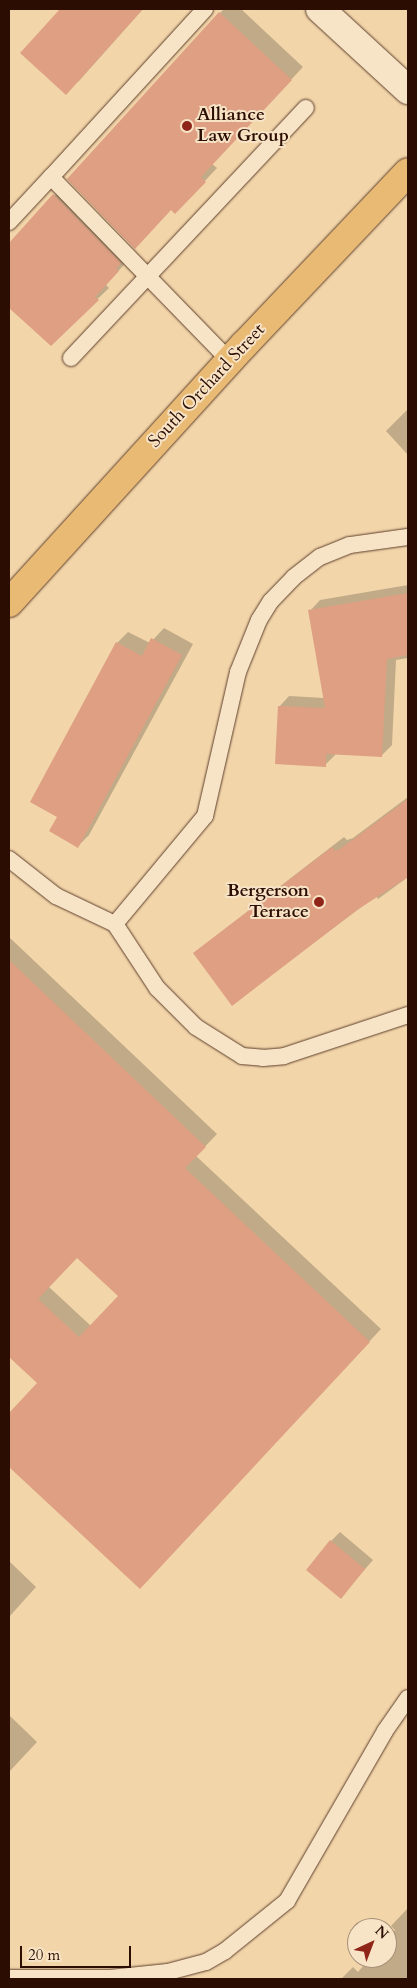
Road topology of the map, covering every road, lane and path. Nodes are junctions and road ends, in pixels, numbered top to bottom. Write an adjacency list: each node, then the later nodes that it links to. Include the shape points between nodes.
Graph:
1 (205, 9): 6 (lane)
2 (320, 9): 3 (street)
3 (408, 90)
4 (306, 108): 8 (lane)
5 (408, 172): 10 (main road, South Orchard Street)
6 (51, 178): 7 (lane); 8 (lane)
7 (9, 222)
8 (146, 278): 9 (lane); 10 (lane)
9 (71, 358)
10 (230, 361): 12 (main road, South Orchard Street)
11 (408, 537): 14 (lane, via 350,545 320,557 271,601 259,620 238,672 205,816)
12 (13, 591)
13 (9, 859): 14 (lane, via 56,896)
14 (115, 924): 15 (lane, via 163,994 196,1027 242,1056 284,1056)
15 (408, 1015)
16 (408, 1698): 17 (lane, via 385,1731 287,1901 225,1951 206,1962 168,1972 110,1978)
17 (9, 1978)

